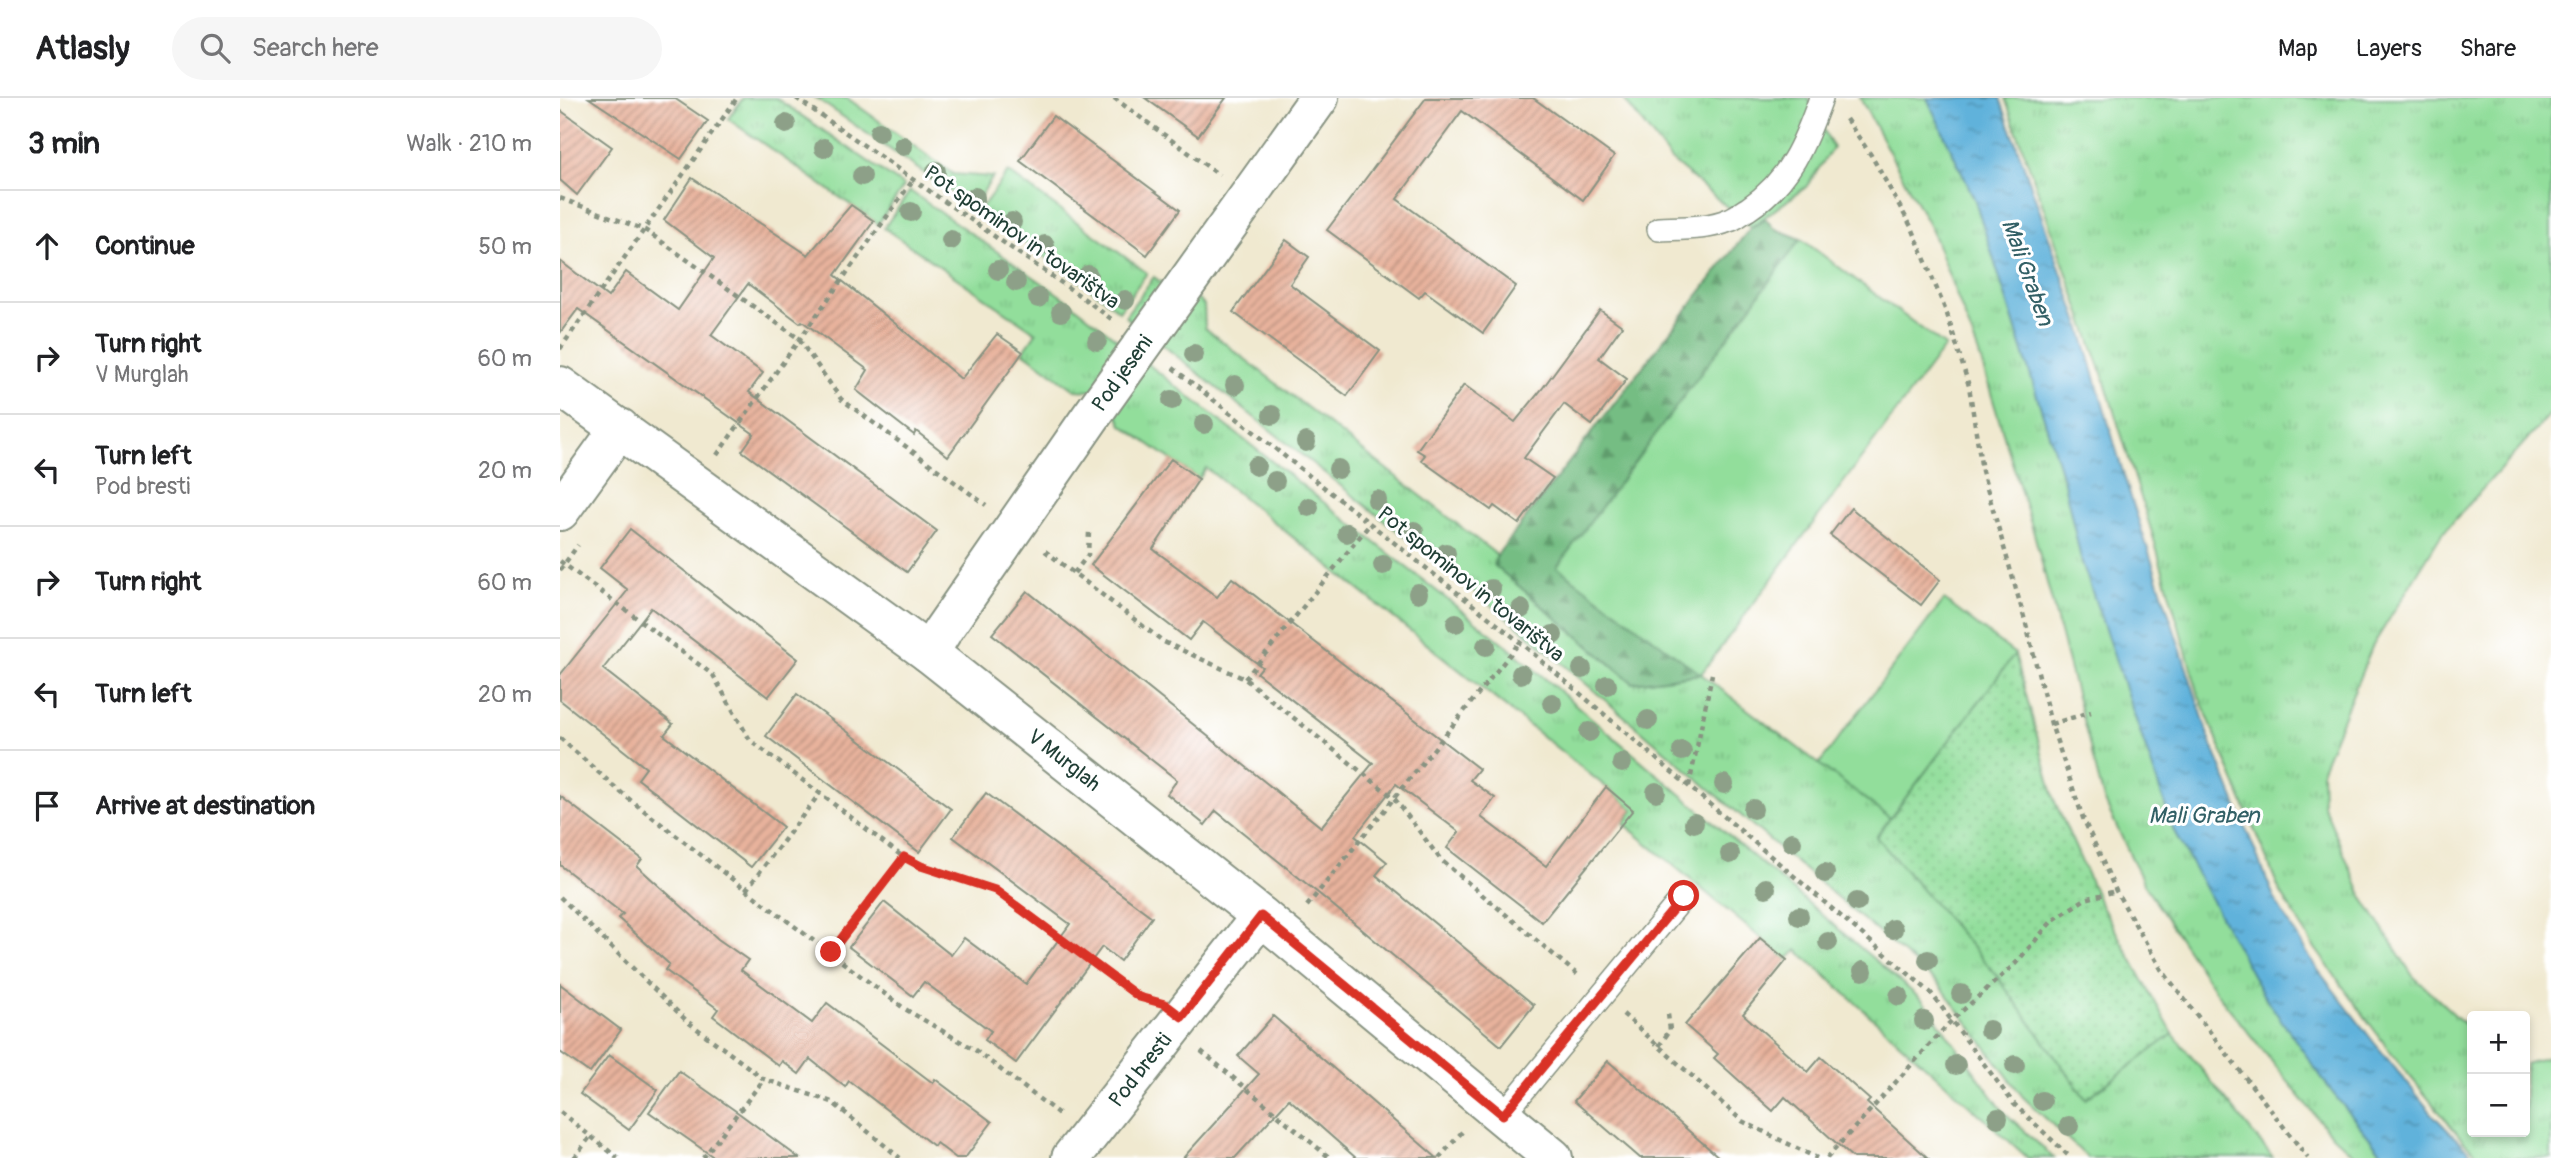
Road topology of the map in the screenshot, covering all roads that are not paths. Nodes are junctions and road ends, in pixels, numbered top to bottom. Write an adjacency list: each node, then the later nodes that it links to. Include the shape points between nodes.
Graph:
1 (1320, 98): 7 (street, Pod jeseni, via 1090,418)
2 (1830, 104): 3 (lane, via 1790,168 1763,199 1730,220)
3 (1659, 229)
4 (560, 386): 5 (street, V Murglah)
5 (620, 428): 6 (street); 7 (street, V Murglah)
6 (560, 511)
7 (929, 653): 9 (street, V Murglah)
8 (1684, 896): 10 (lane, via 1602,996)
9 (1261, 916): 10 (street, V Murglah); 11 (street, Pod bresti)
10 (1486, 1120): 12 (street, V Murglah)
11 (1079, 1147)
12 (1553, 1158)

